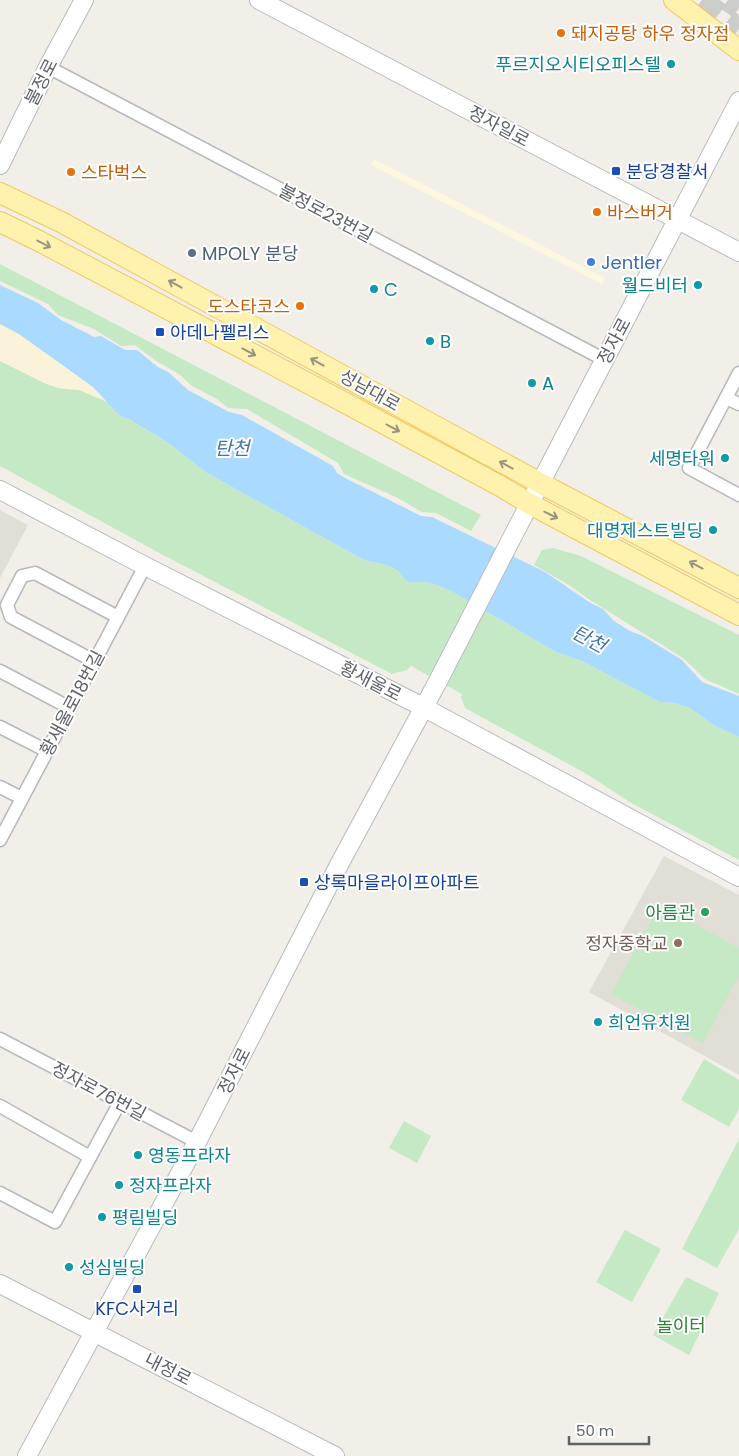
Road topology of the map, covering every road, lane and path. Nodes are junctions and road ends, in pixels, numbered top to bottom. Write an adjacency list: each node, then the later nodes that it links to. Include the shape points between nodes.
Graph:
1 (84, 0): 5 (street, 불정로)
2 (259, 0): 9 (street, 정자일로)
3 (674, 0): 4 (main road)
4 (739, 50)
5 (48, 67): 7 (street, 불정로); 12 (street, 불정로23번길)
6 (739, 101): 9 (street, 정자로)
7 (0, 165)
8 (0, 193): 16 (main road, 성남대로, one-way to 8, via 70,227)
9 (678, 220): 11 (street, 정자일로); 12 (street, 정자로)
10 (0, 222): 19 (main road, 성남대로, one-way to 19)
11 (739, 252)
12 (605, 360): 16 (street, 정자로)
13 (739, 373): 14 (street)
14 (726, 398): 15 (street); 18 (street, via 688,468)
15 (739, 404)
16 (540, 483): 19 (street, 정자로); 21 (main road, 성남대로, one-way to 16)
17 (0, 490): 20 (street, 황새울로)
18 (739, 495)
19 (530, 504): 22 (main road, 성남대로, one-way to 22); 27 (street, 정자로, bridge)
20 (144, 566): 23 (street, 황새울로18번길); 27 (street, 황새울로)
21 (739, 588)
22 (739, 615)
23 (118, 617): 24 (street, 황새울로18번길); 24 (street, via 36,573 22,576 7,605 11,617)
24 (94, 661): 26 (street, 황새울로18번길)
25 (0, 671): 26 (street)
26 (70, 708): 29 (street, 황새울로18번길)
27 (423, 708): 33 (street, 황새울로); 37 (street, 정자로)
28 (0, 727): 29 (street)
29 (47, 752): 31 (street, 황새울로18번길)
30 (0, 787): 31 (street)
31 (22, 798): 32 (street, 황새울로18번길)
32 (0, 840)
33 (739, 877)
34 (0, 1039): 35 (street, 정자로76번길)
35 (120, 1102): 37 (street, 정자로76번길); 38 (street)
36 (0, 1106): 38 (street)
37 (197, 1142): 41 (street, 정자로)
38 (90, 1157): 39 (street, via 55,1222)
39 (0, 1193)
40 (0, 1284): 41 (street, 내정로)
41 (93, 1332): 42 (street, 정자로); 43 (street, 내정로)
42 (27, 1456)
43 (335, 1456)

